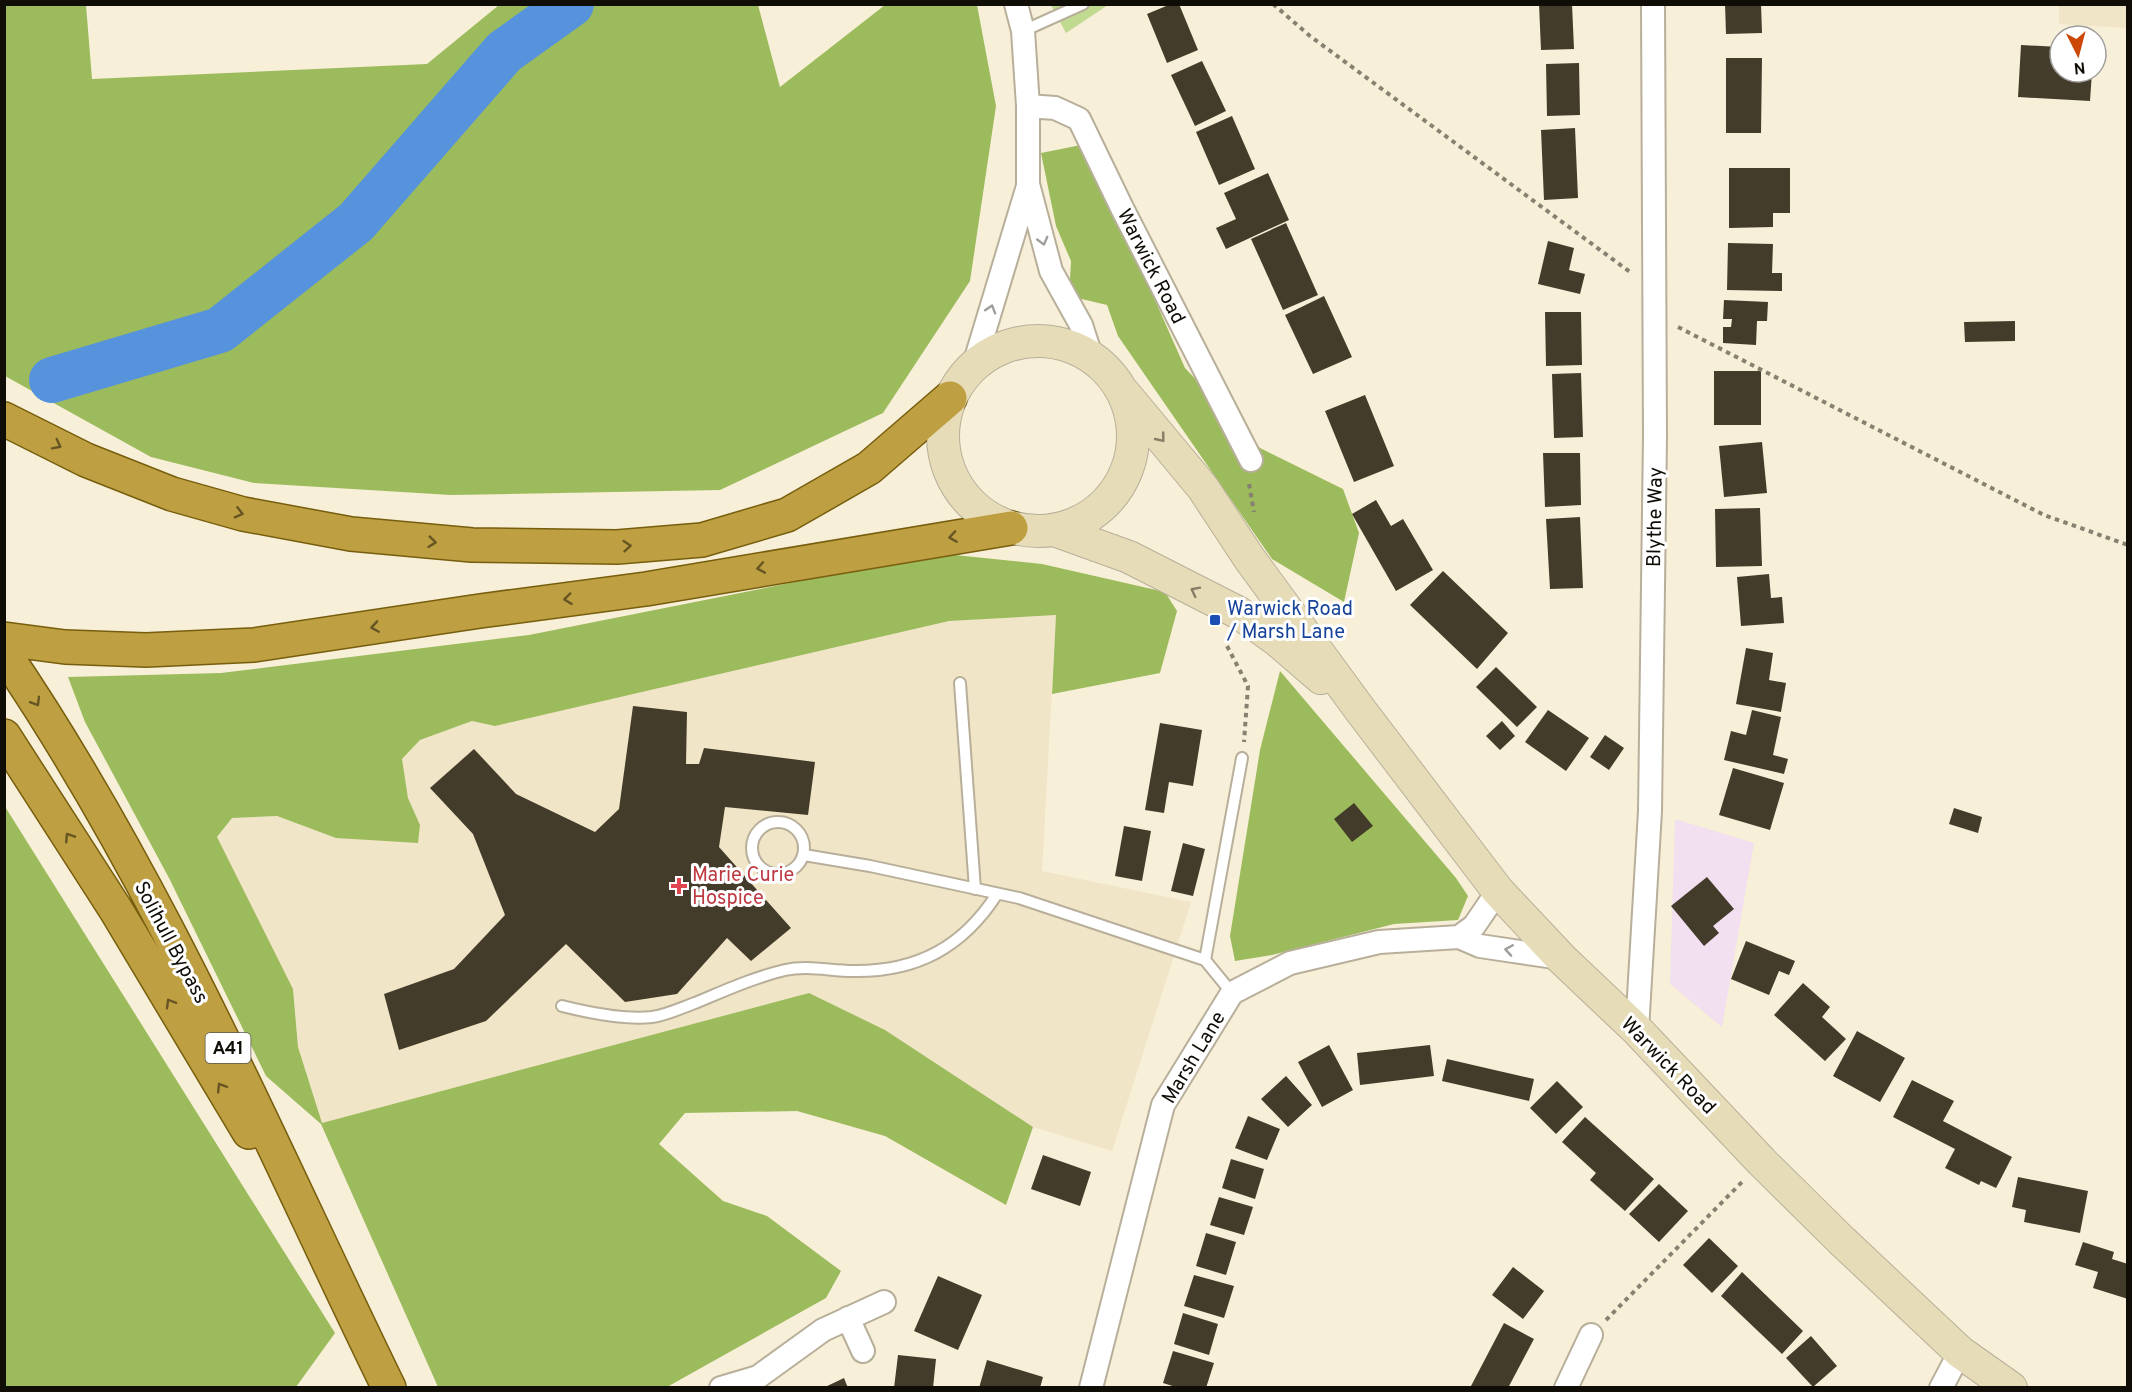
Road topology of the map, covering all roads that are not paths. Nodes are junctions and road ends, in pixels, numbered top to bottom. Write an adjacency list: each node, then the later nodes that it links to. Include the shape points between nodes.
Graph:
1 (1016, 4): 4 (street)
2 (1083, 4): 4 (lane)
3 (1653, 4): 30 (street, Blythe Way, via 1655,322 1650,811)
4 (1023, 32): 5 (street)
5 (1028, 106): 6 (street); 12 (street, Warwick Road, via 1055,108 1080,119)
6 (1028, 184): 7 (street, one-way to 7, via 1051,271 1081,325); 8 (street, one-way to 6)
7 (1091, 356): 8 (main road, via 1063,343 1031,340 1001,348); 9 (main road, via 1110,372)
8 (974, 364): 10 (main road)
9 (1124, 393): 14 (main road, via 1133,421 1133,451 1124,479 1106,503 1082,521); 18 (main road, Warwick Road, one-way to 18, via 1203,488)
10 (950, 398): 11 (highway, one-way to 10, via 86,460 172,494 243,514 351,534 472,545 617,547 702,540 787,515 869,468); 13 (main road, via 942,429 945,462 959,491 982,514)
11 (4, 419)
12 (1251, 460)
13 (1011, 528): 14 (main road, via 1032,532); 15 (highway, one-way to 15, via 646,589 254,645 147,650 65,647)
14 (1054, 530): 18 (main road, Warwick Road, one-way to 14, via 1239,613 1129,557)
15 (4, 639)
16 (4, 653): 31 (highway, Solihull Bypass / A41, one-way to 31, via 128,857 241,1073)
17 (960, 683): 22 (lane)
18 (1361, 711): 23 (main road, Warwick Road)
19 (4, 736): 31 (highway, Solihull Bypass / A41, one-way to 19, via 116,910)
20 (1242, 758): 27 (lane)
21 (804, 855): 21 (lane, via 795,869 778,875 762,870 751,846 759,830 783,822 803,837); 22 (lane)
22 (975, 889): 24 (lane)
23 (1498, 891): 25 (street, via 1474,926); 26 (main road, Warwick Road)
24 (997, 894): 27 (lane); 29 (lane, via 983,917 963,937 921,961 889,971 807,967 784,970 653,1017 616,1016)
25 (1459, 937): 26 (street, Marsh Lane, one-way to 25, via 1480,946); 28 (street, Marsh Lane, via 1379,942 1290,963)
26 (1561, 958): 30 (main road, Warwick Road)
27 (1205, 960): 28 (lane)
28 (1232, 993): 39 (street, Marsh Lane, via 1163,1105)
29 (562, 1006)
30 (1637, 1030): 36 (main road, Warwick Road, via 1762,1162)
31 (318, 1243): 37 (highway, Solihull Bypass / A41)
32 (884, 1302): 33 (street)
33 (848, 1318): 35 (street); 38 (street, via 823,1330 758,1377)
34 (1591, 1335): 40 (street)
35 (863, 1351)
36 (1960, 1352): 41 (street); 42 (main road, Warwick Road)
37 (389, 1388)
38 (721, 1388)
39 (1090, 1388)
40 (1566, 1388)
41 (1941, 1388)
42 (2011, 1388)

